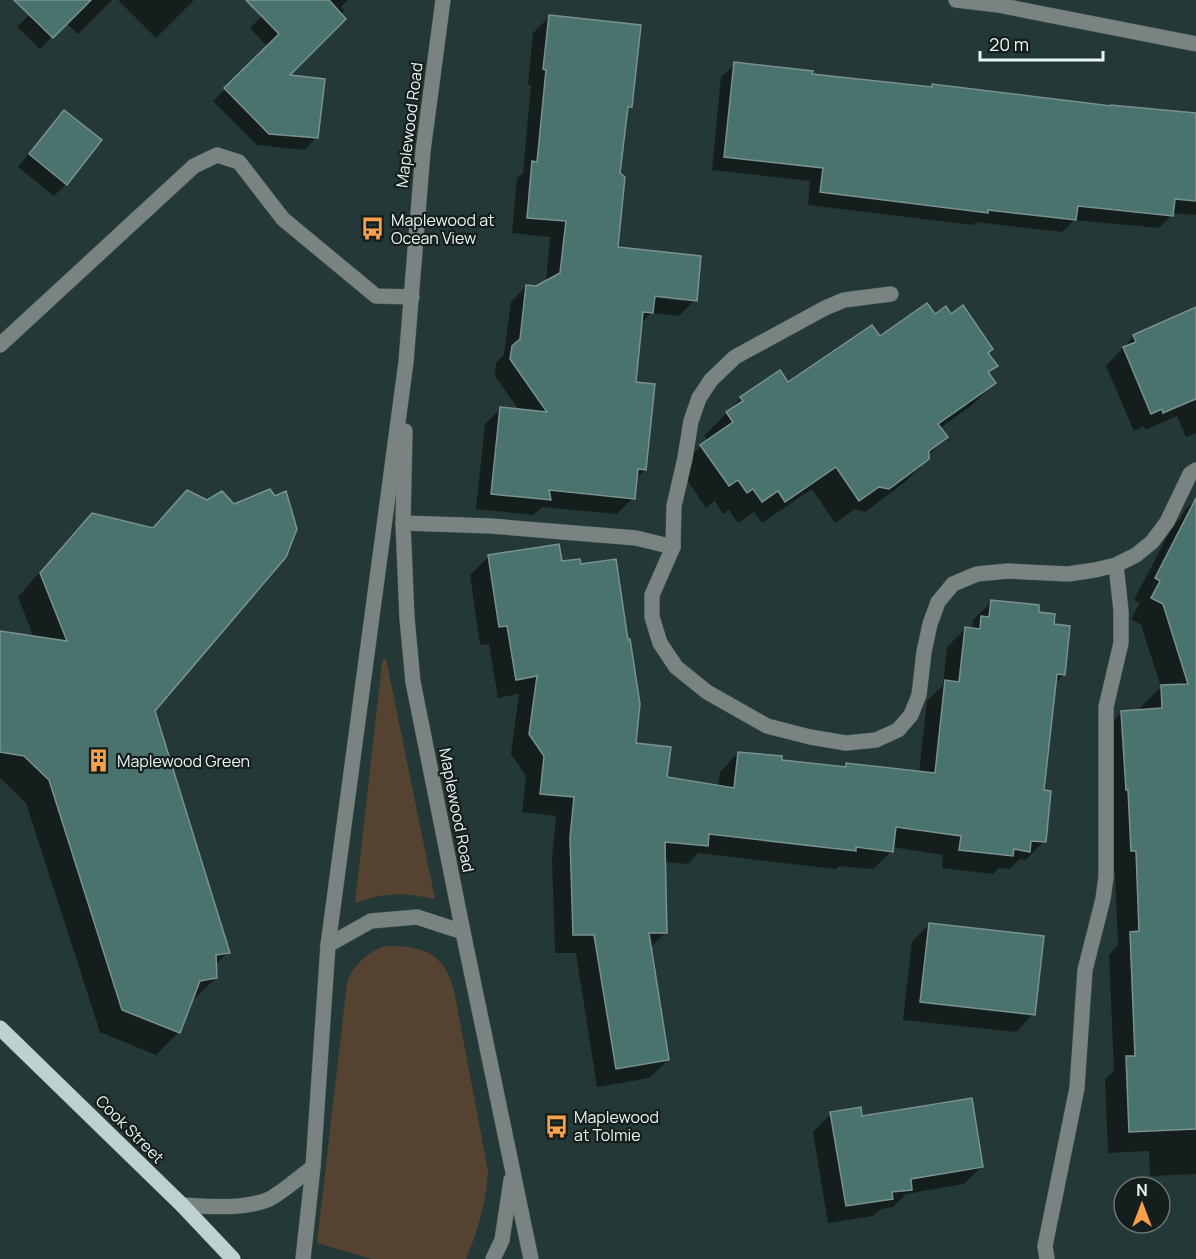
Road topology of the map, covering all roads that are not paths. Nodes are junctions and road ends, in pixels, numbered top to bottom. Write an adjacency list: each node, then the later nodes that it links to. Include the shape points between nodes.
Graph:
1 (443, 0): 5 (street, Maplewood Road, via 423,151)
2 (956, 0): 3 (street)
3 (1196, 44)
4 (891, 294): 10 (street, via 844,300 825,308 735,357 711,380 691,421 674,506)
5 (412, 297): 6 (street, via 376,296 283,219 239,162 217,155 194,166); 7 (street, Maplewood Road)
6 (0, 345)
7 (406, 362): 9 (street, Maplewood Road); 13 (street, Maplewood Road)
8 (1196, 470): 11 (street, via 1190,474 1167,522 1152,542)
9 (404, 523): 10 (street, via 636,538); 12 (street, Maplewood Road, via 413,682)
10 (672, 547): 11 (street, via 652,595 652,617 660,643 676,668 707,692 767,726 846,743 876,740 898,730 911,715 919,695 930,624 938,602 953,584 977,574 1068,574)
11 (1116, 565): 22 (street, via 1121,644 1106,707 1106,877 1085,970 1077,1088 1045,1246)
12 (463, 932): 13 (street, via 417,917 371,921); 16 (street, Maplewood Road)
13 (328, 945): 15 (street, Maplewood Road)
14 (0, 1028): 17 (main road, Cook Street)
15 (313, 1167): 17 (street, via 269,1200 227,1207); 19 (street, Maplewood Road)
16 (513, 1168): 20 (street, via 502,1240); 21 (street, Maplewood Road)
17 (182, 1205): 18 (main road, Cook Street)
18 (233, 1259)
19 (303, 1259)
20 (493, 1259)
21 (531, 1259)
22 (1047, 1259)

